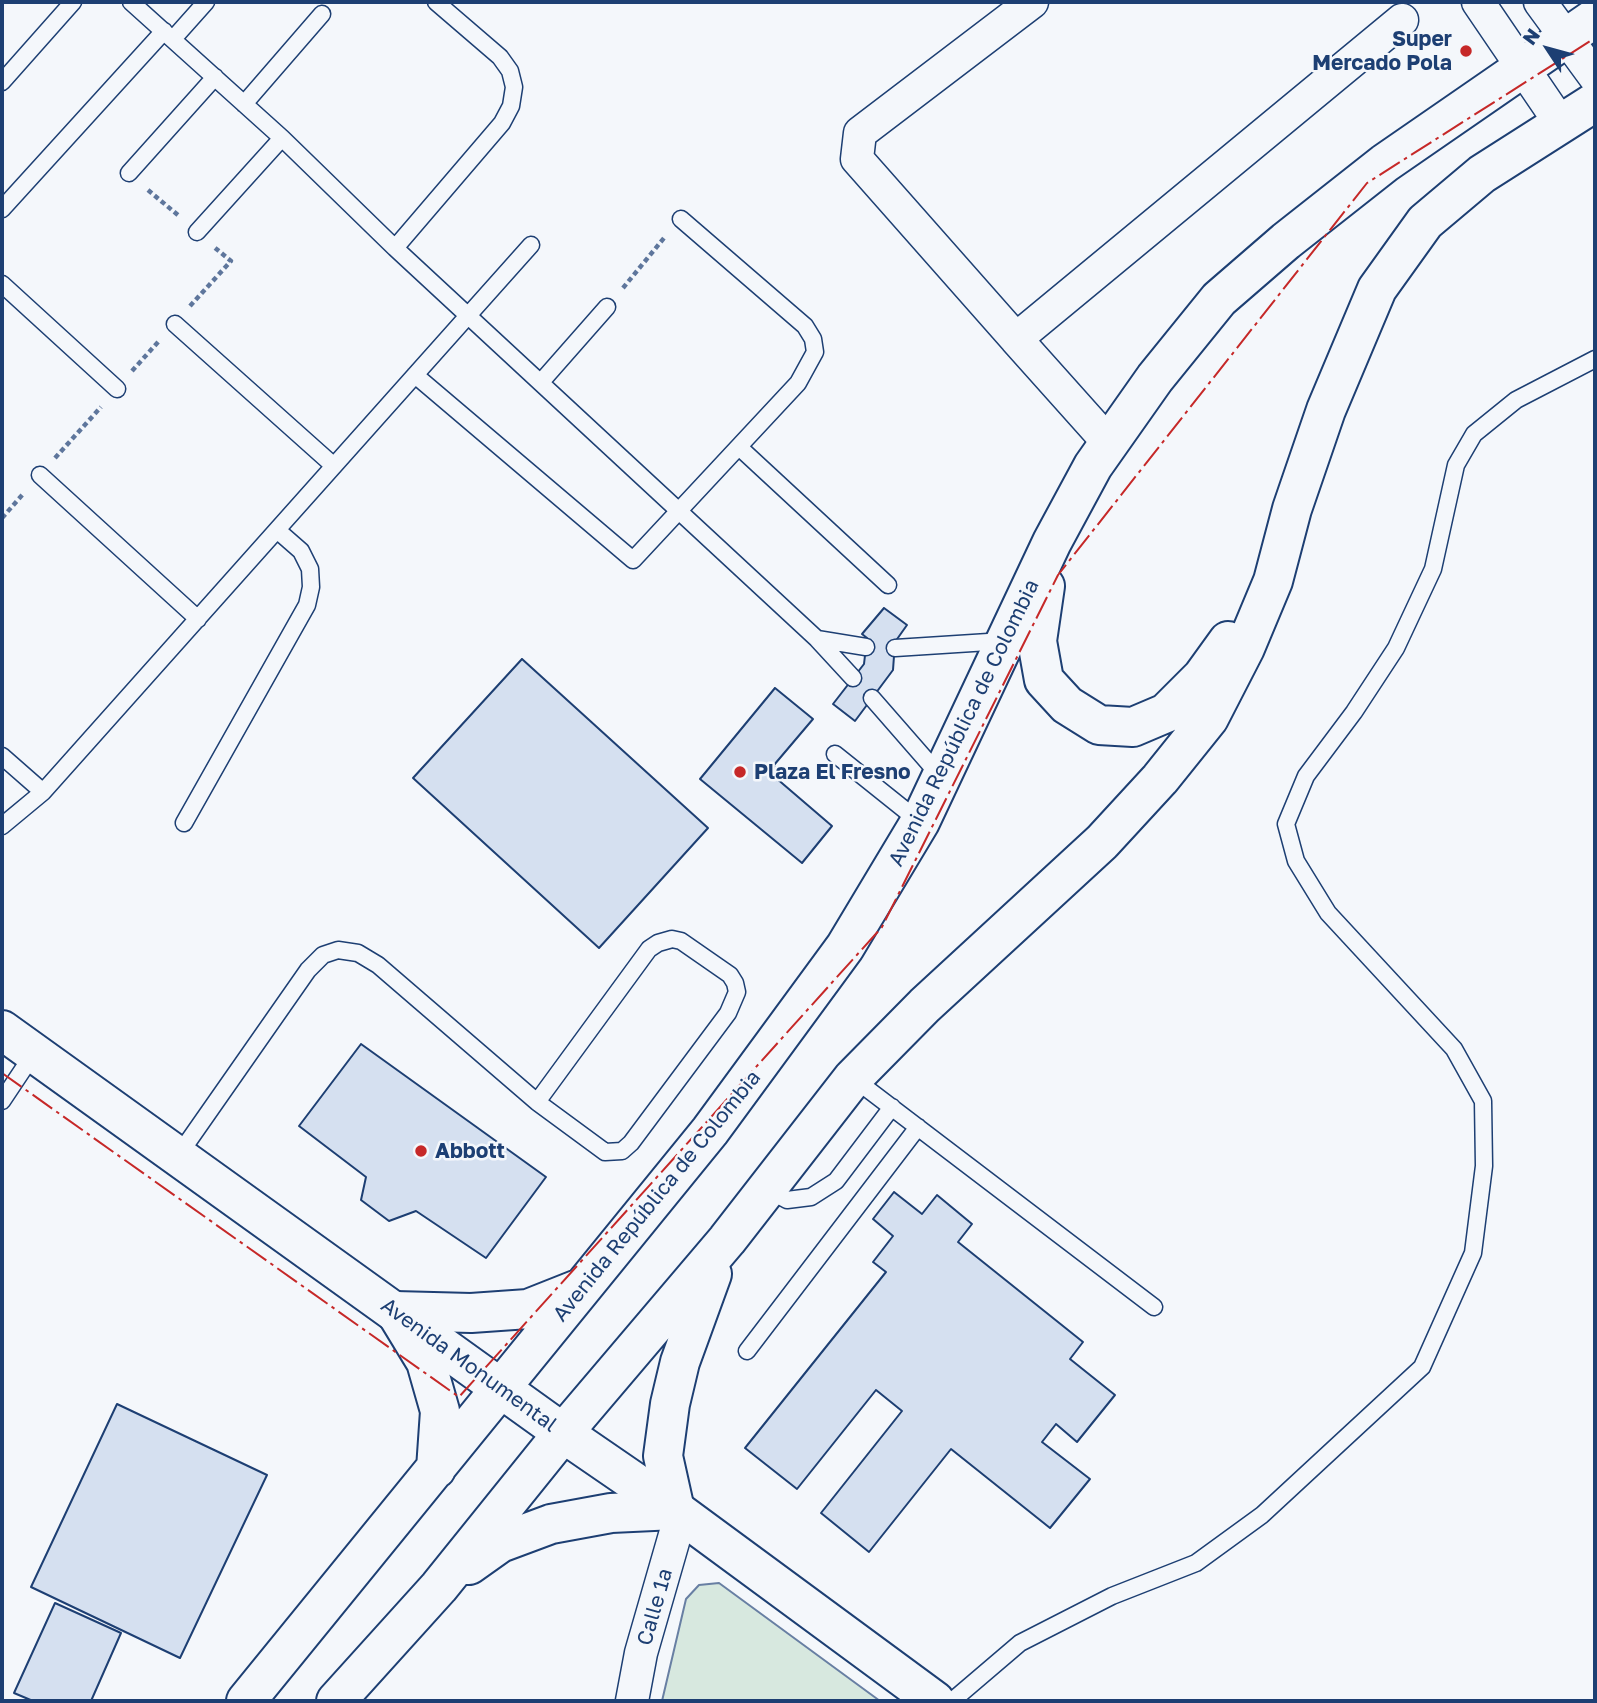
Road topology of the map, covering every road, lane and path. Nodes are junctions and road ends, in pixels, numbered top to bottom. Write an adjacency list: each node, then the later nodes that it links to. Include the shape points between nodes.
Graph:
1 (73, 2): 15 (lane)
2 (131, 2): 11 (lane)
3 (206, 2): 11 (lane)
4 (436, 2): 25 (lane, via 500,57 514,87 511,106 502,123)
5 (1032, 2): 30 (street, via 860,133 857,159)
6 (1478, 2): 12 (street)
7 (1540, 2): 10 (street)
8 (321, 14): 17 (lane)
9 (1402, 20): 30 (street)
10 (1580, 28): 12 (main road, Avenida República de Colombia); 13 (street)
11 (168, 35): 14 (lane); 21 (lane)
12 (1521, 67): 18 (street); 35 (main road, Avenida República de Colombia, via 1385,163 1219,299)
13 (1595, 76)
14 (215, 77): 17 (lane); 20 (lane)
15 (2, 82)
16 (1595, 102): 18 (main road)
17 (244, 104): 19 (lane)
18 (1561, 124): 42 (main road, via 1482,174 1425,222 1377,289 1326,410)
19 (282, 138): 23 (lane); 25 (lane)
20 (129, 173)
21 (2, 209)
22 (681, 219): 27 (path); 36 (lane, via 805,326 813,339 815,352 804,375)
23 (197, 232)
24 (531, 244): 28 (lane)
25 (396, 248): 28 (lane)
26 (2, 284): 34 (lane)
27 (607, 307): 33 (lane)
28 (469, 315): 32 (lane); 33 (lane)
29 (175, 324): 37 (lane)
30 (1016, 339): 35 (street)
31 (1595, 359): 81 (lane, via 1516,400 1474,433 1456,465 1433,569 1395,648 1306,776 1286,824 1296,861 1328,913 1454,1049 1483,1101 1484,1166 1473,1253 1422,1367 1262,1515 1196,1563 1112,1596 1020,1643)
32 (415, 375): 37 (lane); 39 (lane, via 634,560)
33 (541, 382): 39 (lane)
34 (117, 389)
35 (1109, 443): 41 (main road, Avenida República de Colombia)
36 (739, 447): 39 (lane); 43 (lane)
37 (334, 466): 40 (lane)
38 (40, 475): 44 (lane)
39 (680, 511): 45 (lane)
40 (277, 530): 44 (lane); 56 (lane, via 301,551 310,569 307,605)
41 (1052, 542): 42 (main road, via 1037,641 1044,680 1067,705 1099,725 1133,727 1166,713 1202,677); 46 (main road, Avenida República de Colombia)
42 (1273, 581): 60 (main road, via 1209,718 1160,779 1102,842)
43 (888, 584)
44 (198, 619): 54 (lane)
45 (817, 639): 47 (lane); 49 (lane)
46 (1006, 641): 48 (lane); 53 (main road, Avenida República de Colombia)
47 (866, 647)
48 (895, 648)
49 (853, 678)
50 (872, 698): 53 (lane)
51 (835, 754): 55 (lane)
52 (2, 756): 54 (lane)
53 (941, 777): 55 (main road, Avenida República de Colombia)
54 (43, 792): 57 (lane)
55 (920, 822): 68 (main road, Avenida República de Colombia, via 864,918 788,1029)
56 (184, 823)
57 (2, 826)
58 (2, 1030): 59 (main road, Avenida Monumental)
59 (34, 1053): 61 (lane); 65 (main road, Avenida Monumental)
60 (853, 1078): 63 (lane); 66 (main road)
61 (2, 1101)
62 (537, 1102): 62 (lane, via 649,949 658,943 681,941 730,975 735,983 735,1003 622,1151 596,1148); 65 (lane, via 378,965 358,953 338,950 323,955 309,970)
63 (892, 1107): 64 (lane); 66 (lane, via 836,1181 811,1197 788,1200)
64 (918, 1127): 69 (lane); 71 (lane)
65 (178, 1156): 70 (main road, Avenida Monumental)
66 (766, 1188): 67 (main road)
67 (727, 1240): 73 (main road); 75 (main road, via 699,1302 670,1404 663,1456)
68 (585, 1286): 70 (main road, via 528,1309); 72 (main road, Avenida República de Colombia)
69 (1153, 1307)
70 (395, 1311): 72 (main road, Avenida Monumental); 74 (main road, via 426,1362 440,1411)
71 (747, 1351)
72 (503, 1388): 73 (main road, Avenida Monumental); 74 (main road, Avenida República de Colombia)
73 (563, 1433): 75 (main road, Avenida Monumental); 76 (main road)
74 (436, 1469): 77 (main road, Avenida República de Colombia)
75 (678, 1512): 76 (main road, via 611,1513 551,1524 500,1543); 79 (street, Calle 1a); 80 (main road, Avenida Monumental)
76 (439, 1587): 78 (main road)
77 (246, 1701)
78 (336, 1701)
79 (632, 1701)
80 (935, 1701)
81 (952, 1701)

